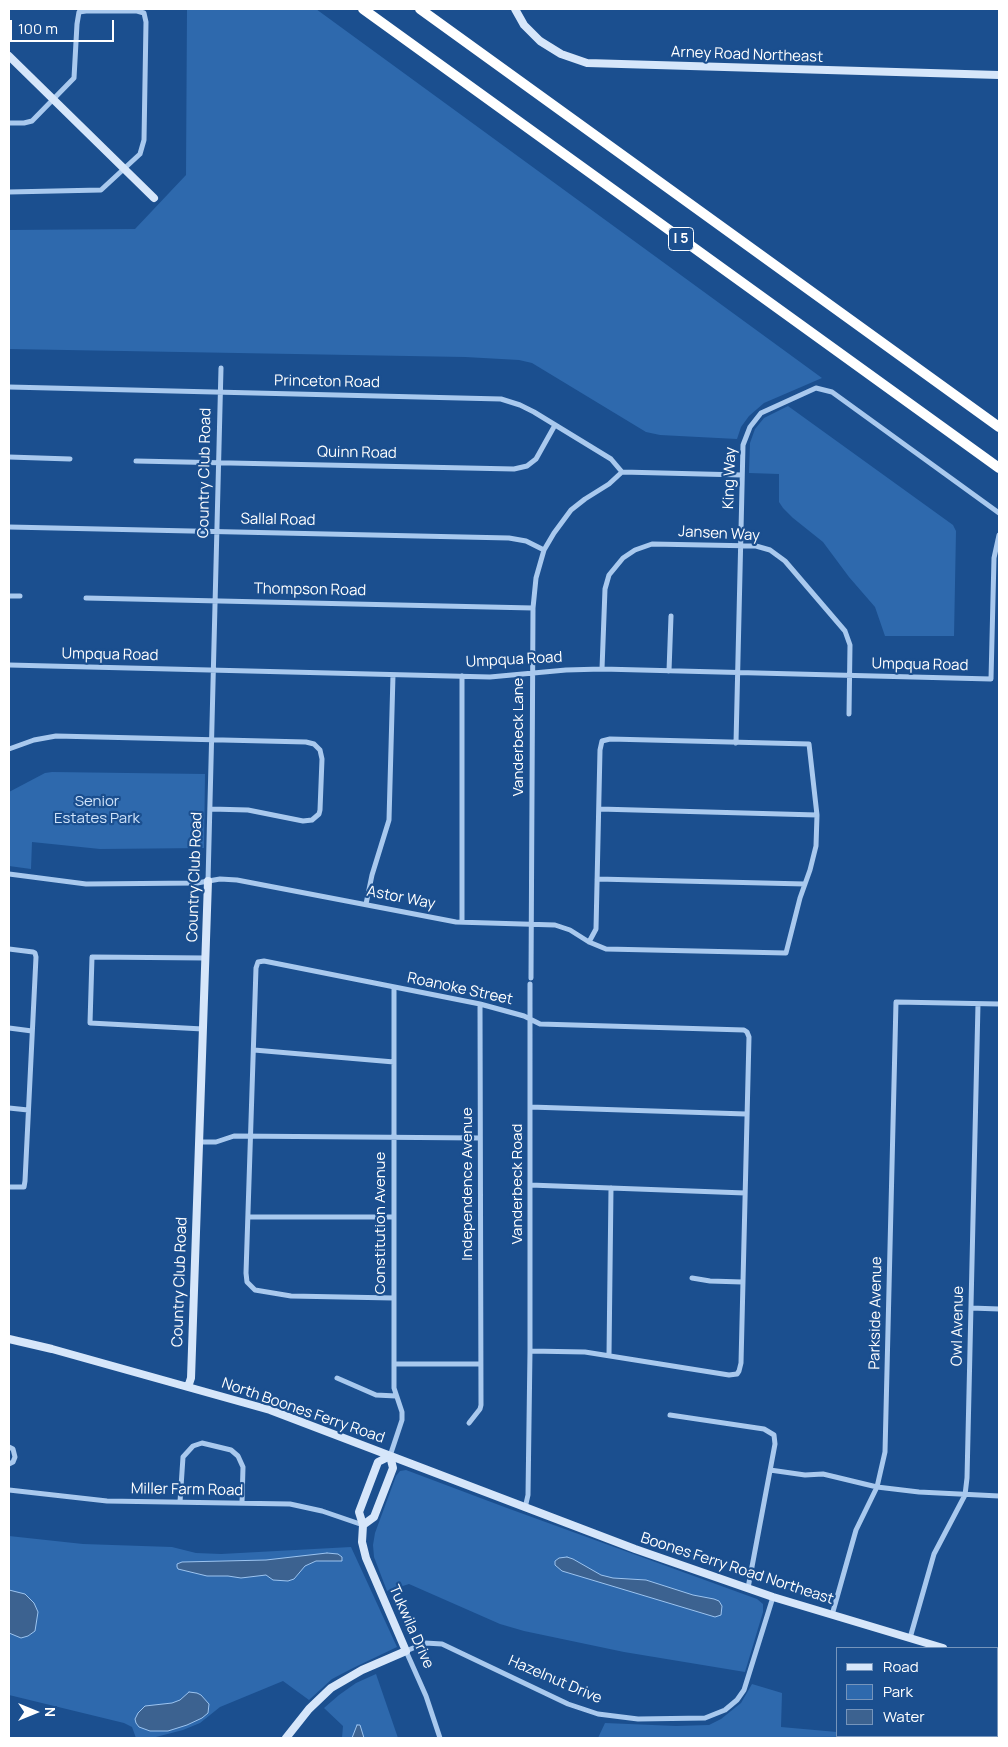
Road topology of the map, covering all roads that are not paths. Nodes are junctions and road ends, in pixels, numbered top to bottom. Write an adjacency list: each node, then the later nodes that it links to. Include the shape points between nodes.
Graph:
1 (362, 9): 20 (highway, I 5)
2 (420, 9): 15 (highway, I 5)
3 (515, 9): 5 (main road, Arney Road Northeast, via 524,25 540,40 561,54 587,63)
4 (9, 56): 6 (main road)
5 (999, 75)
6 (54, 100): 7 (street, via 32,120); 8 (main road); 8 (street, via 74,78 79,12 144,13 143,146 140,154)
7 (9, 123)
8 (124, 169): 9 (street, via 104,189 97,191); 10 (main road)
9 (9, 192)
10 (154, 198)
11 (221, 368): 13 (street, Country Club Road)
12 (9, 388): 13 (street, Princeton Road)
13 (220, 392): 14 (street, Princeton Road, via 501,399 526,407); 19 (street, Country Club Road)
14 (556, 425): 19 (street, Quinn Road, via 536,459 527,466 514,469); 21 (street, Princeton Road, via 611,459)
15 (999, 427)
16 (9, 457): 17 (street)
17 (70, 458)
18 (136, 461): 19 (street, Quinn Road)
19 (219, 462): 25 (street, Country Club Road)
20 (999, 468)
21 (622, 472): 22 (street); 28 (street, Vanderbeck Lane, via 571,510)
22 (742, 475): 23 (street, King Way, via 744,439 756,418 767,409 821,388 832,392); 27 (street, King Way)
23 (999, 514)
24 (9, 526): 25 (street, Sallal Road)
25 (218, 532): 28 (street, Sallal Road, via 509,538 526,541); 32 (street, Country Club Road)
26 (999, 535): 42 (street, Umpqua Road, via 994,558 991,679)
27 (741, 545): 37 (street, Jansen Way, via 652,544 623,558 609,575 605,589); 40 (street, King Way); 42 (street, Jansen Way, via 761,547 779,556 841,625 849,640)
28 (544, 550): 33 (street, Vanderbeck Lane, via 536,578)
29 (9, 596): 30 (street)
30 (20, 596)
31 (86, 598): 32 (street, Thompson Road)
32 (216, 601): 33 (street, Thompson Road); 36 (street, Country Club Road)
33 (533, 608): 39 (street, Vanderbeck Lane)
34 (671, 616): 38 (street)
35 (9, 665): 36 (street, Umpqua Road)
36 (214, 670): 41 (street, Umpqua Road); 45 (street, Country Club Road)
37 (602, 670): 38 (street, Umpqua Road); 39 (street, Umpqua Road)
38 (669, 671): 40 (street, Umpqua Road)
39 (532, 673): 43 (street, Umpqua Road, via 502,677); 57 (street, Vanderbeck Lane)
40 (738, 673): 42 (street, Umpqua Road); 46 (street, King Way)
41 (393, 675): 43 (street, Umpqua Road); 55 (street, via 389,820)
42 (850, 675): 44 (street, Jansen Way)
43 (462, 676): 56 (street)
44 (849, 714)
45 (212, 739): 47 (street, via 56,736); 48 (street, Country Club Road); 48 (street, via 310,742 317,745 322,759 320,810 312,820 248,810)
46 (736, 742): 49 (street, via 602,741); 50 (street, via 809,744)
47 (9, 749)
48 (211, 809): 53 (street, Country Club Road)
49 (599, 809): 50 (street); 52 (street)
50 (817, 815): 54 (street, via 816,846)
51 (9, 874): 53 (street, Astor Way, via 86,884)
52 (597, 879): 54 (street); 58 (street, via 596,929)
53 (208, 881): 55 (street, Astor Way, via 246,881); 60 (main road, Country Club Road)
54 (805, 884): 58 (street, Astor Way, via 786,953 613,950)
55 (366, 904): 56 (street, Astor Way)
56 (462, 922): 57 (street, Astor Way)
57 (530, 923): 58 (street, Astor Way, via 555,924); 61 (street, Vanderbeck Lane)
58 (589, 942)
59 (9, 949): 69 (street, via 35,953)
60 (206, 958): 68 (main road, Country Club Road); 68 (street, via 92,958 90,1023)
61 (530, 981): 66 (street, Vanderbeck Road)
62 (394, 988): 63 (street, Roanoke Street); 70 (street, Roanoke Street, via 258,962); 71 (street, Constitution Avenue)
63 (480, 1004): 66 (street, Roanoke Street); 78 (street, Independence Avenue)
64 (978, 1004): 65 (street); 89 (street, Owl Avenue); 105 (street, Parkside Avenue, via 896,1002 885,1452)
65 (999, 1004)
66 (530, 1019): 72 (street, Vanderbeck Road); 75 (street, Roanoke Street, via 540,1024 744,1030 748,1037)
67 (9, 1028): 69 (street)
68 (204, 1029): 79 (main road, Country Club Road)
69 (32, 1030): 74 (street)
70 (254, 1050): 71 (street); 76 (street)
71 (394, 1062): 77 (street, Constitution Avenue)
72 (530, 1107): 75 (street); 80 (street, Vanderbeck Road)
73 (9, 1108): 74 (street)
74 (28, 1110): 81 (street, via 24,1187)
75 (746, 1114): 83 (street)
76 (250, 1136): 77 (street); 79 (street); 84 (street)
77 (394, 1137): 78 (street); 85 (street, Constitution Avenue)
78 (480, 1138): 95 (street, Independence Avenue)
79 (199, 1142): 97 (main road, Country Club Road, via 191,1378)
80 (530, 1185): 82 (street); 92 (street, Vanderbeck Road)
81 (9, 1187)
82 (611, 1188): 83 (street); 93 (street)
83 (744, 1193): 87 (street)
84 (248, 1216): 85 (street); 88 (street, via 246,1273 249,1286 255,1290 300,1297)
85 (394, 1217): 88 (street, Constitution Avenue)
86 (692, 1278): 87 (street)
87 (742, 1282): 93 (street, via 741,1363 737,1374)
88 (393, 1298): 94 (street, Constitution Avenue)
89 (971, 1308): 90 (street); 107 (street, Owl Avenue)
90 (999, 1309)
91 (9, 1339): 97 (main road, North Boones Ferry Road)
92 (530, 1351): 93 (street); 111 (street, Vanderbeck Road, via 528,1495)
93 (609, 1355)
94 (394, 1364): 95 (street); 98 (street, Constitution Avenue)
95 (480, 1364): 100 (street, Independence Avenue, via 481,1405)
96 (338, 1378): 98 (street, via 376,1395)
97 (188, 1387): 102 (main road, North Boones Ferry Road, via 270,1410)
98 (396, 1396): 102 (street, Constitution Avenue, via 402,1420)
99 (670, 1414): 104 (street, via 764,1429 774,1434)
100 (469, 1423)
101 (9, 1447): 103 (street, via 13,1449 15,1458)
102 (390, 1456): 111 (main road, North Boones Ferry Road); 112 (main road, via 393,1468 378,1509 374,1518); 112 (main road, Tukwila Drive, via 378,1462 359,1512)
103 (9, 1464)
104 (770, 1470): 105 (street, via 823,1474); 113 (street)
105 (878, 1487): 107 (street); 115 (street, Parkside Avenue, via 856,1530)
106 (9, 1490): 109 (street, Miller Farm Road, via 102,1500)
107 (965, 1495): 108 (street); 116 (street, Owl Avenue, via 934,1554)
108 (999, 1496)
109 (180, 1502): 110 (street, Miller Farm Road); 110 (street, via 183,1456 202,1443 232,1450 238,1456 243,1467)
110 (242, 1503): 112 (street, Miller Farm Road, via 290,1504)
111 (524, 1508): 113 (main road, Boones Ferry Road Northeast)
112 (363, 1525): 118 (main road, Tukwila Drive, via 362,1542 366,1558)
113 (748, 1588): 114 (main road, Boones Ferry Road Northeast)
114 (773, 1597): 115 (main road, Boones Ferry Road Northeast); 118 (street, Hazelnut Drive, via 744,1690 725,1710 705,1718 638,1719 598,1714 568,1704 442,1644 425,1643)
115 (832, 1615): 116 (main road, Boones Ferry Road Northeast)
116 (910, 1638): 117 (main road, Boones Ferry Road Northeast)
117 (940, 1647)
118 (406, 1651): 119 (main road, Hazelnut Drive, via 331,1688 309,1708); 120 (street, Tukwila Drive)
119 (286, 1738)
120 (440, 1738)

